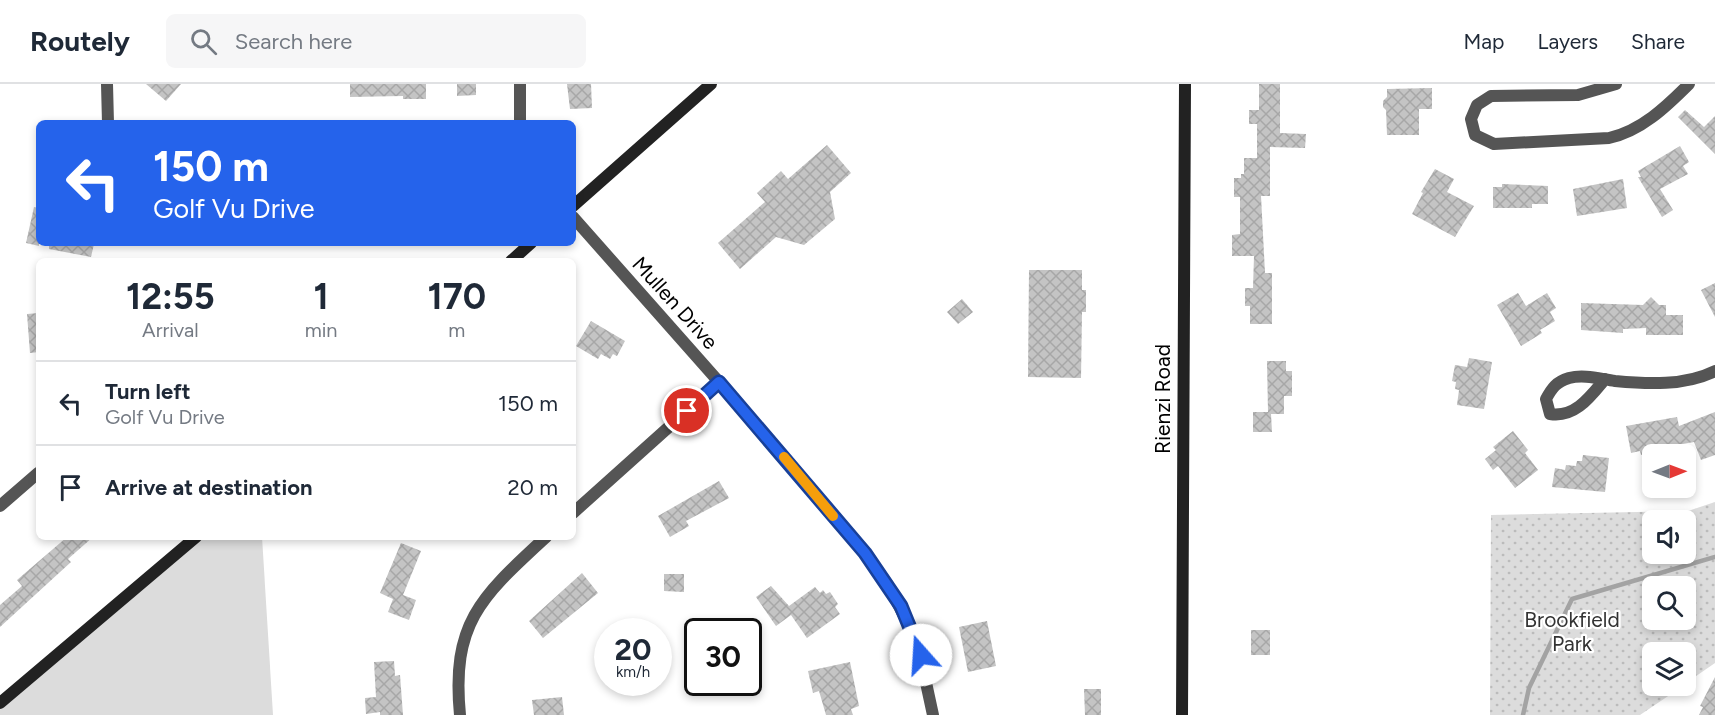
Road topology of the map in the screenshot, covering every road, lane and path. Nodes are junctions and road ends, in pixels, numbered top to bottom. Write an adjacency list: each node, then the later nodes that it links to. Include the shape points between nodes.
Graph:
1 (107, 84): 7 (street)
2 (520, 84): 8 (street)
3 (711, 84): 9 (main road)
4 (1185, 84): 24 (main road, Rienzi Road)
5 (1616, 84): 6 (street, via 1578,95 1491,96 1477,105 1471,119 1475,135 1494,144 1614,137 1652,118)
6 (1689, 84)
7 (108, 120)
8 (520, 120)
9 (576, 203)
10 (576, 220): 15 (street, Mullen Drive)
11 (528, 246): 12 (main road)
12 (514, 258)
13 (1715, 372): 14 (street, via 1681,382)
14 (1605, 379): 14 (street, via 1583,376 1554,385 1546,399 1550,414 1562,416 1574,410)
15 (719, 382): 18 (street); 23 (street, Mullen Drive, via 888,585 918,641)
16 (36, 475): 17 (street)
17 (0, 506)
18 (576, 510)
19 (192, 540): 21 (main road)
20 (543, 540): 22 (street, via 496,584 472,619 459,660)
21 (0, 703)
22 (460, 715)
23 (933, 715)
24 (1182, 715)

